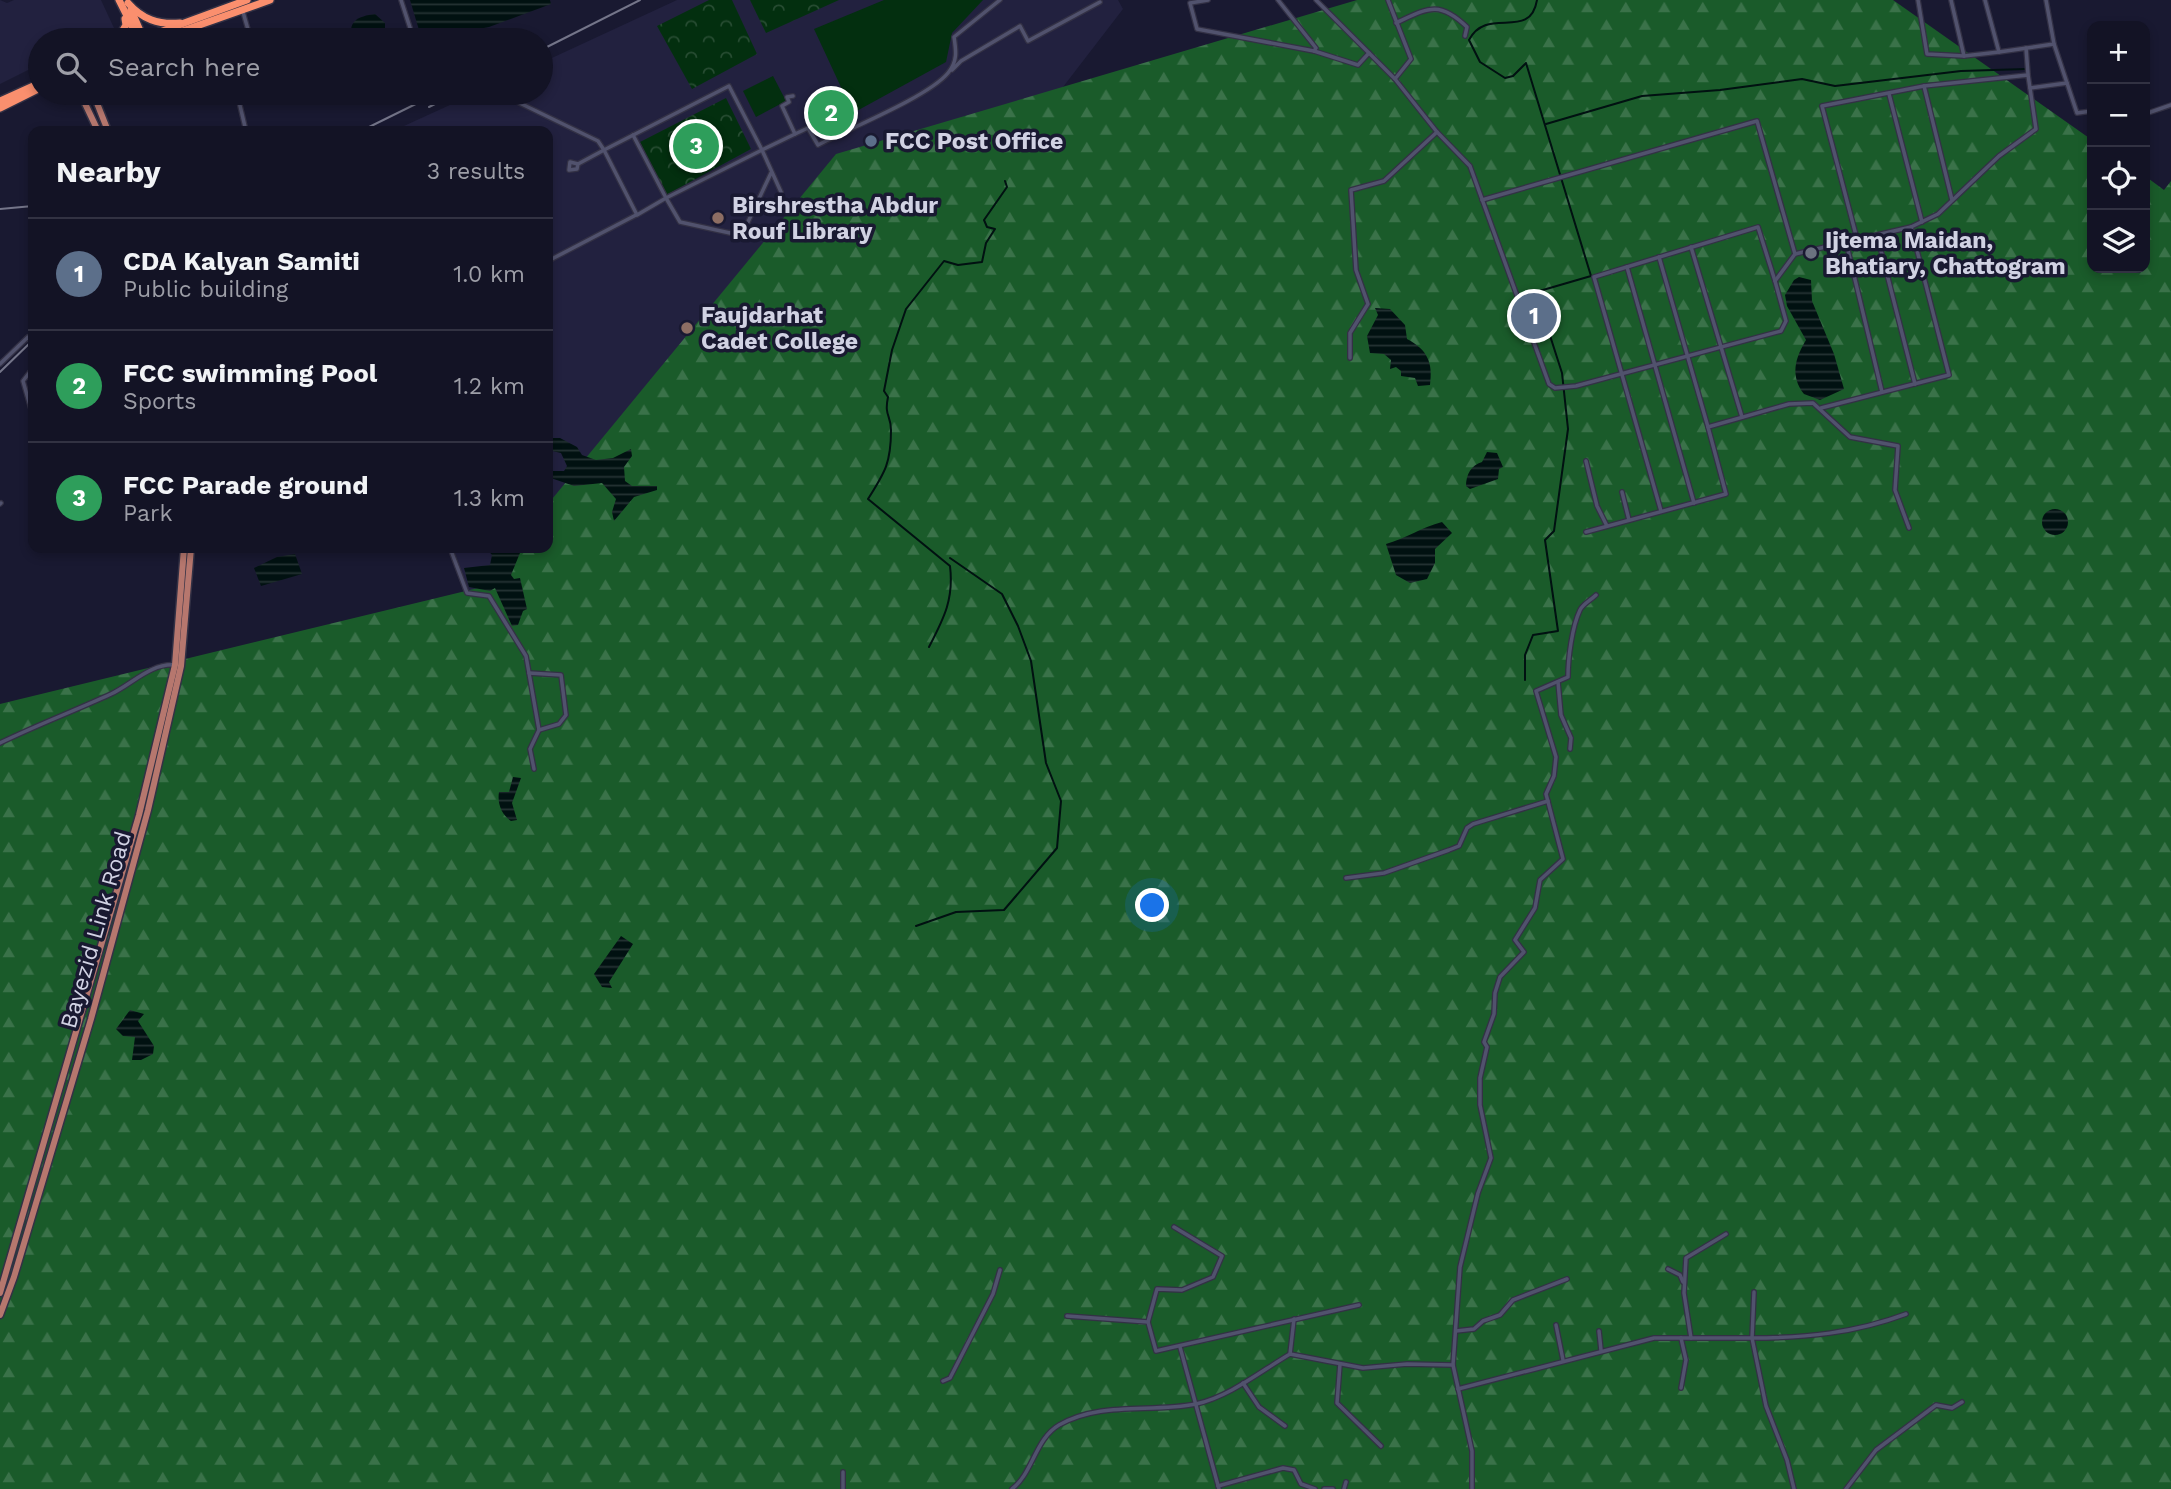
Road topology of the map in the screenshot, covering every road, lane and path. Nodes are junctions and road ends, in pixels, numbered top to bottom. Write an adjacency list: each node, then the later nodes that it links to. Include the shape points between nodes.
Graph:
1 (247, 0): 19 (highway)
2 (270, 0): 18 (highway)
3 (401, 0): 26 (street)
4 (1000, 0): 34 (street, via 954,37 958,51)
5 (1208, 0): 16 (street)
6 (1278, 0): 30 (street)
7 (1316, 0): 32 (street)
8 (1388, 0): 20 (street)
9 (1437, 0): 17 (street)
10 (1919, 0): 33 (street, via 1927,54)
11 (1951, 0): 33 (street)
12 (1985, 0): 31 (street)
13 (2046, 0): 28 (street)
14 (124, 2): 19 (highway, via 150,20); 21 (highway); 22 (highway)
15 (1100, 2): 34 (street, via 1028,41 1020,26)
16 (1190, 2): 30 (street, via 1197,29)
17 (1439, 6): 20 (street); 27 (street, via 1467,27)
18 (242, 10): 24 (highway); 25 (street)
19 (189, 22): 23 (highway)
20 (1396, 23): 36 (street, via 1411,59)
21 (124, 28)
22 (136, 28)
23 (173, 28)
24 (192, 28)
25 (247, 28)
26 (410, 28)
27 (1465, 36)
28 (2054, 44): 29 (street); 37 (street)
29 (2026, 48): 31 (street); 35 (street)
30 (1314, 51): 32 (street, via 1358,65)
31 (1999, 52): 33 (street)
32 (1369, 53): 36 (street)
33 (1964, 56)
34 (950, 71): 57 (street, via 933,86 818,145 808,128)
35 (2028, 75): 38 (street); 40 (street)
36 (1395, 79): 56 (street)
37 (2067, 82): 40 (street); 51 (street, via 2077,113)
38 (1924, 86): 42 (street); 66 (street)
39 (28, 88): 44 (highway)
40 (2030, 88): 66 (street, via 2036,129 1999,156)
41 (28, 94): 50 (highway)
42 (1889, 94): 68 (street); 71 (street, via 1822,106)
43 (793, 96): 57 (street, via 782,106)
44 (2, 99)
45 (87, 105): 53 (main road)
46 (98, 105): 54 (main road)
47 (240, 105): 55 (street)
48 (524, 105): 59 (street, via 598,141)
49 (2171, 105): 52 (street)
50 (0, 108)
51 (2087, 112)
52 (2150, 112)
53 (97, 126)
54 (106, 126)
55 (246, 126)
56 (1437, 132): 65 (street, via 1470,166); 82 (street, via 1384,181 1351,190 1356,270 1368,304 1350,333)
57 (795, 134): 60 (street)
58 (633, 135): 59 (street); 60 (street, via 729,86); 64 (street)
59 (604, 150): 61 (street); 67 (street)
60 (762, 150): 62 (street); 64 (street)
61 (578, 164)
62 (771, 173): 63 (street); 64 (street, via 748,222 730,233 680,222)
63 (781, 192)
64 (666, 198): 67 (street)
65 (1482, 200): 74 (street, via 1757,121); 86 (street, via 1549,384 1555,388 1576,386)
66 (1952, 201): 68 (street)
67 (637, 215): 76 (street)
68 (1922, 222): 69 (street)
69 (1911, 227): 70 (street); 87 (street, via 1950,375)
70 (1877, 235): 71 (street); 87 (street)
71 (1857, 239): 72 (street)
72 (1846, 242): 74 (street); 88 (street)
73 (1691, 247): 75 (street); 78 (street, via 1758,227); 80 (street)
74 (1794, 254): 78 (street)
75 (1659, 257): 77 (street); 81 (street)
76 (553, 258)
77 (1627, 267): 84 (street); 86 (street, via 1594,277)
78 (1775, 281): 80 (street, via 1786,321 1781,331)
79 (28, 338): 83 (street)
80 (1720, 346): 81 (street); 91 (street)
81 (1688, 355): 84 (street); 92 (street)
82 (1350, 358)
83 (0, 364)
84 (1653, 365): 86 (street); 95 (street)
85 (28, 374): 89 (street, via 23,381)
86 (1622, 374): 96 (street)
87 (1915, 384): 88 (street)
88 (1882, 392): 90 (street)
89 (28, 398)
90 (1821, 408): 91 (street, via 1813,403 1789,404); 99 (street, via 1850,437 1898,446 1895,490)
91 (1742, 418): 92 (street)
92 (1708, 427): 95 (street, via 1726,494)
93 (1586, 461): 98 (street)
94 (1622, 492): 97 (street)
95 (1694, 503): 96 (street)
96 (1661, 511): 97 (street)
97 (1629, 520): 98 (street)
98 (1607, 526): 100 (street)
99 (1909, 528)
100 (1586, 532)
101 (184, 553): 105 (main road, Bayezid Link Road)
102 (191, 553): 118 (main road, Bayezid Link Road, via 181,666 148,810 22,1253)
103 (452, 553): 106 (street, via 467,593 491,598 526,656)
104 (1596, 595): 107 (street, via 1581,607 1568,651 1568,677)
105 (175, 665): 109 (street, via 149,671 112,693); 118 (main road, Bayezid Link Road, via 139,815)
106 (529, 673): 108 (street); 108 (street, via 561,675 563,685 566,715 559,724)
107 (1558, 682): 110 (street); 112 (street, via 1536,691 1556,757)
108 (538, 730): 111 (street, via 530,749)
109 (0, 743)
110 (1570, 749)
111 (534, 769)
112 (1548, 801): 113 (street, via 1473,824 1459,846 1449,850 1384,873); 130 (street, via 1563,859 1539,880 1535,908 1515,940 1524,952 1500,977 1494,1014 1483,1041 1487,1047 1480,1105 1491,1158 1460,1267)
113 (1346, 878)
114 (1174, 1227): 128 (street, via 1223,1256 1213,1277 1182,1290 1157,1289)
115 (1726, 1234): 120 (street, via 1686,1258)
116 (1668, 1269): 120 (street, via 1681,1275)
117 (1000, 1270): 141 (street, via 993,1294 950,1378)
118 (10, 1276): 122 (main road, Bayezid Link Road); 125 (main road, Bayezid Link Road)
119 (1567, 1279): 130 (street, via 1513,1300 1500,1315 1474,1329)
120 (1684, 1287): 133 (street)
121 (1754, 1292): 134 (street)
122 (0, 1293)
123 (1359, 1305): 127 (street)
124 (1906, 1314): 134 (street, via 1806,1338)
125 (0, 1315)
126 (1067, 1316): 128 (street)
127 (1294, 1319): 135 (street); 137 (street)
128 (1149, 1322): 135 (street, via 1156,1351)
129 (1556, 1325): 138 (street)
130 (1456, 1331): 140 (street)
131 (1599, 1331): 136 (street)
132 (1681, 1338): 133 (street); 136 (street, via 1654,1338); 143 (street, via 1686,1360)
133 (1690, 1338): 134 (street)
134 (1752, 1338): 159 (street, via 1766,1406)
135 (1180, 1347): 146 (street)
136 (1601, 1350): 138 (street)
137 (1290, 1354): 139 (street); 142 (street)
138 (1563, 1360): 144 (street)
139 (1340, 1364): 140 (street, via 1363,1368); 148 (street, via 1337,1403)
140 (1453, 1365): 144 (street)
141 (943, 1381)
142 (1243, 1382): 146 (street); 147 (street, via 1259,1407)
143 (1681, 1388)
144 (1458, 1389): 158 (street, via 1472,1451)
145 (1962, 1402): 160 (street, via 1952,1408 1936,1405 1919,1417 1876,1450)
146 (1198, 1404): 151 (street); 153 (street, via 1099,1410 1057,1426)
147 (1285, 1426)
148 (1381, 1446)
149 (843, 1472): 152 (street)
150 (1346, 1482): 157 (street)
151 (1218, 1487): 154 (street, via 1283,1468 1294,1469 1301,1484)
152 (843, 1489)
153 (1012, 1489)
154 (1315, 1489)
155 (1324, 1489): 156 (street)
156 (1333, 1489)
157 (1344, 1489)
158 (1472, 1489)
159 (1794, 1489)
160 (1846, 1489)

